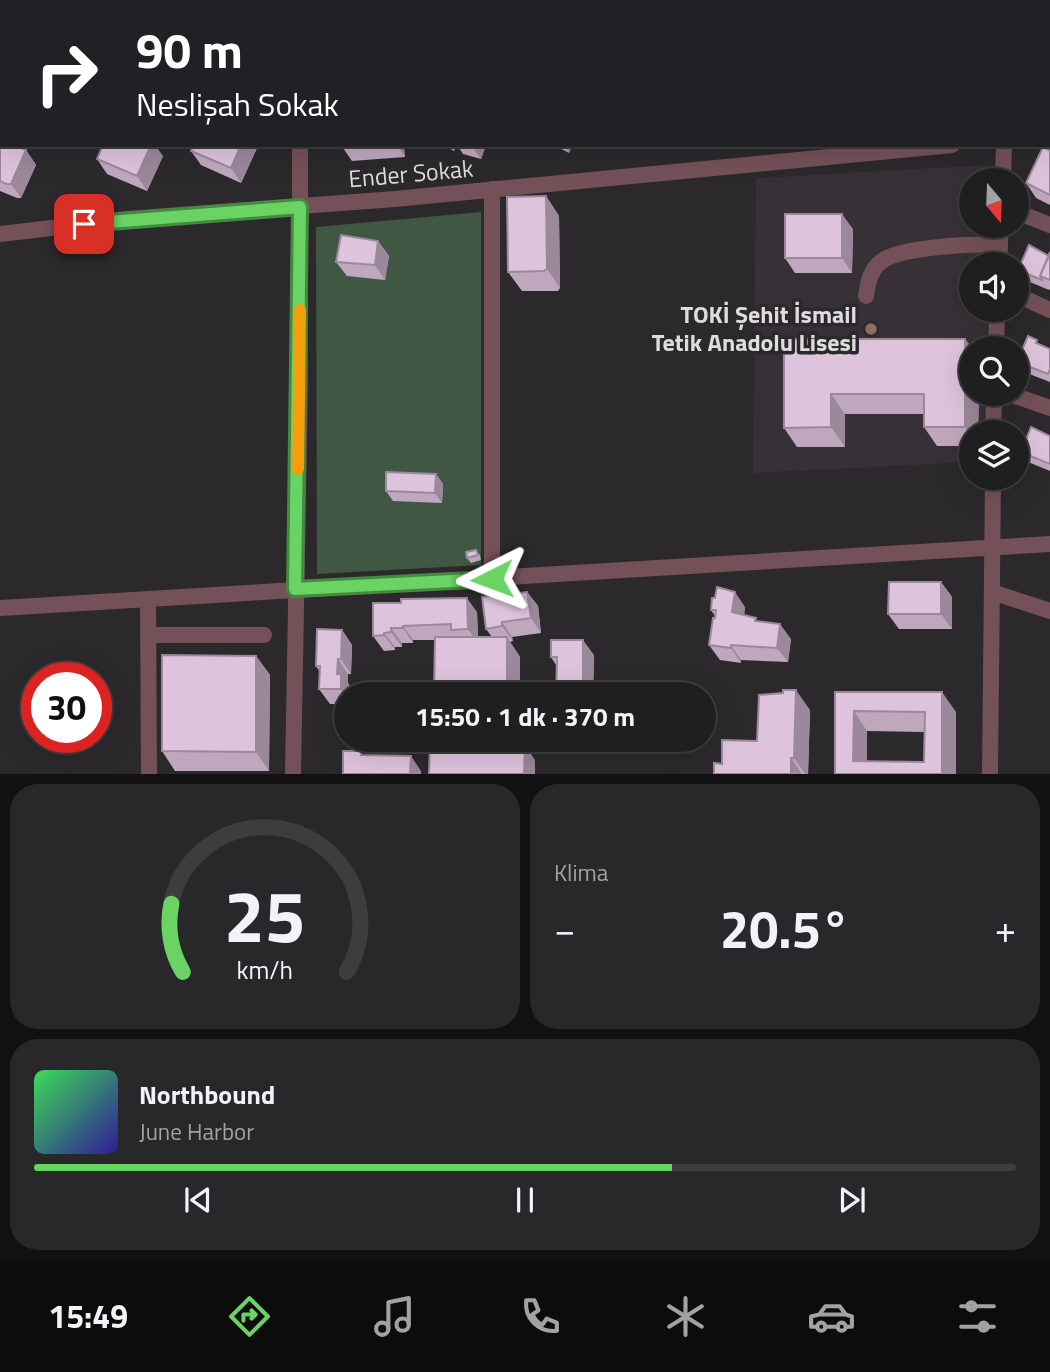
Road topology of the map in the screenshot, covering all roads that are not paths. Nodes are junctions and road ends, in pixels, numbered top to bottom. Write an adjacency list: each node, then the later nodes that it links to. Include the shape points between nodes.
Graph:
1 (300, 147): 6 (street)
2 (931, 147): 5 (street, Ender Sokak)
3 (1004, 147): 4 (street)
4 (1003, 168)
5 (492, 189): 6 (street, Ender Sokak); 21 (street)
6 (300, 207): 9 (street, Ender Sokak, via 127,219); 22 (street)
7 (1029, 217): 8 (street)
8 (1050, 225)
9 (0, 234)
10 (1000, 238): 11 (street)
11 (1000, 245): 12 (street); 13 (street, via 905,252 884,259 869,275)
12 (1000, 252)
13 (866, 296)
14 (1029, 300): 15 (street)
15 (1050, 310)
16 (1029, 401): 17 (street)
17 (1050, 408)
18 (993, 490): 20 (street)
19 (1050, 544): 20 (street)
20 (992, 548): 21 (street); 23 (street)
21 (492, 579): 22 (street)
22 (295, 589): 24 (street); 30 (street)
23 (992, 592): 26 (street); 31 (street)
24 (148, 598): 25 (street); 27 (street)
25 (0, 608)
26 (1050, 611)
27 (150, 635): 28 (street); 29 (street)
28 (264, 635)
29 (149, 774)
30 (293, 774)
31 (990, 774)

